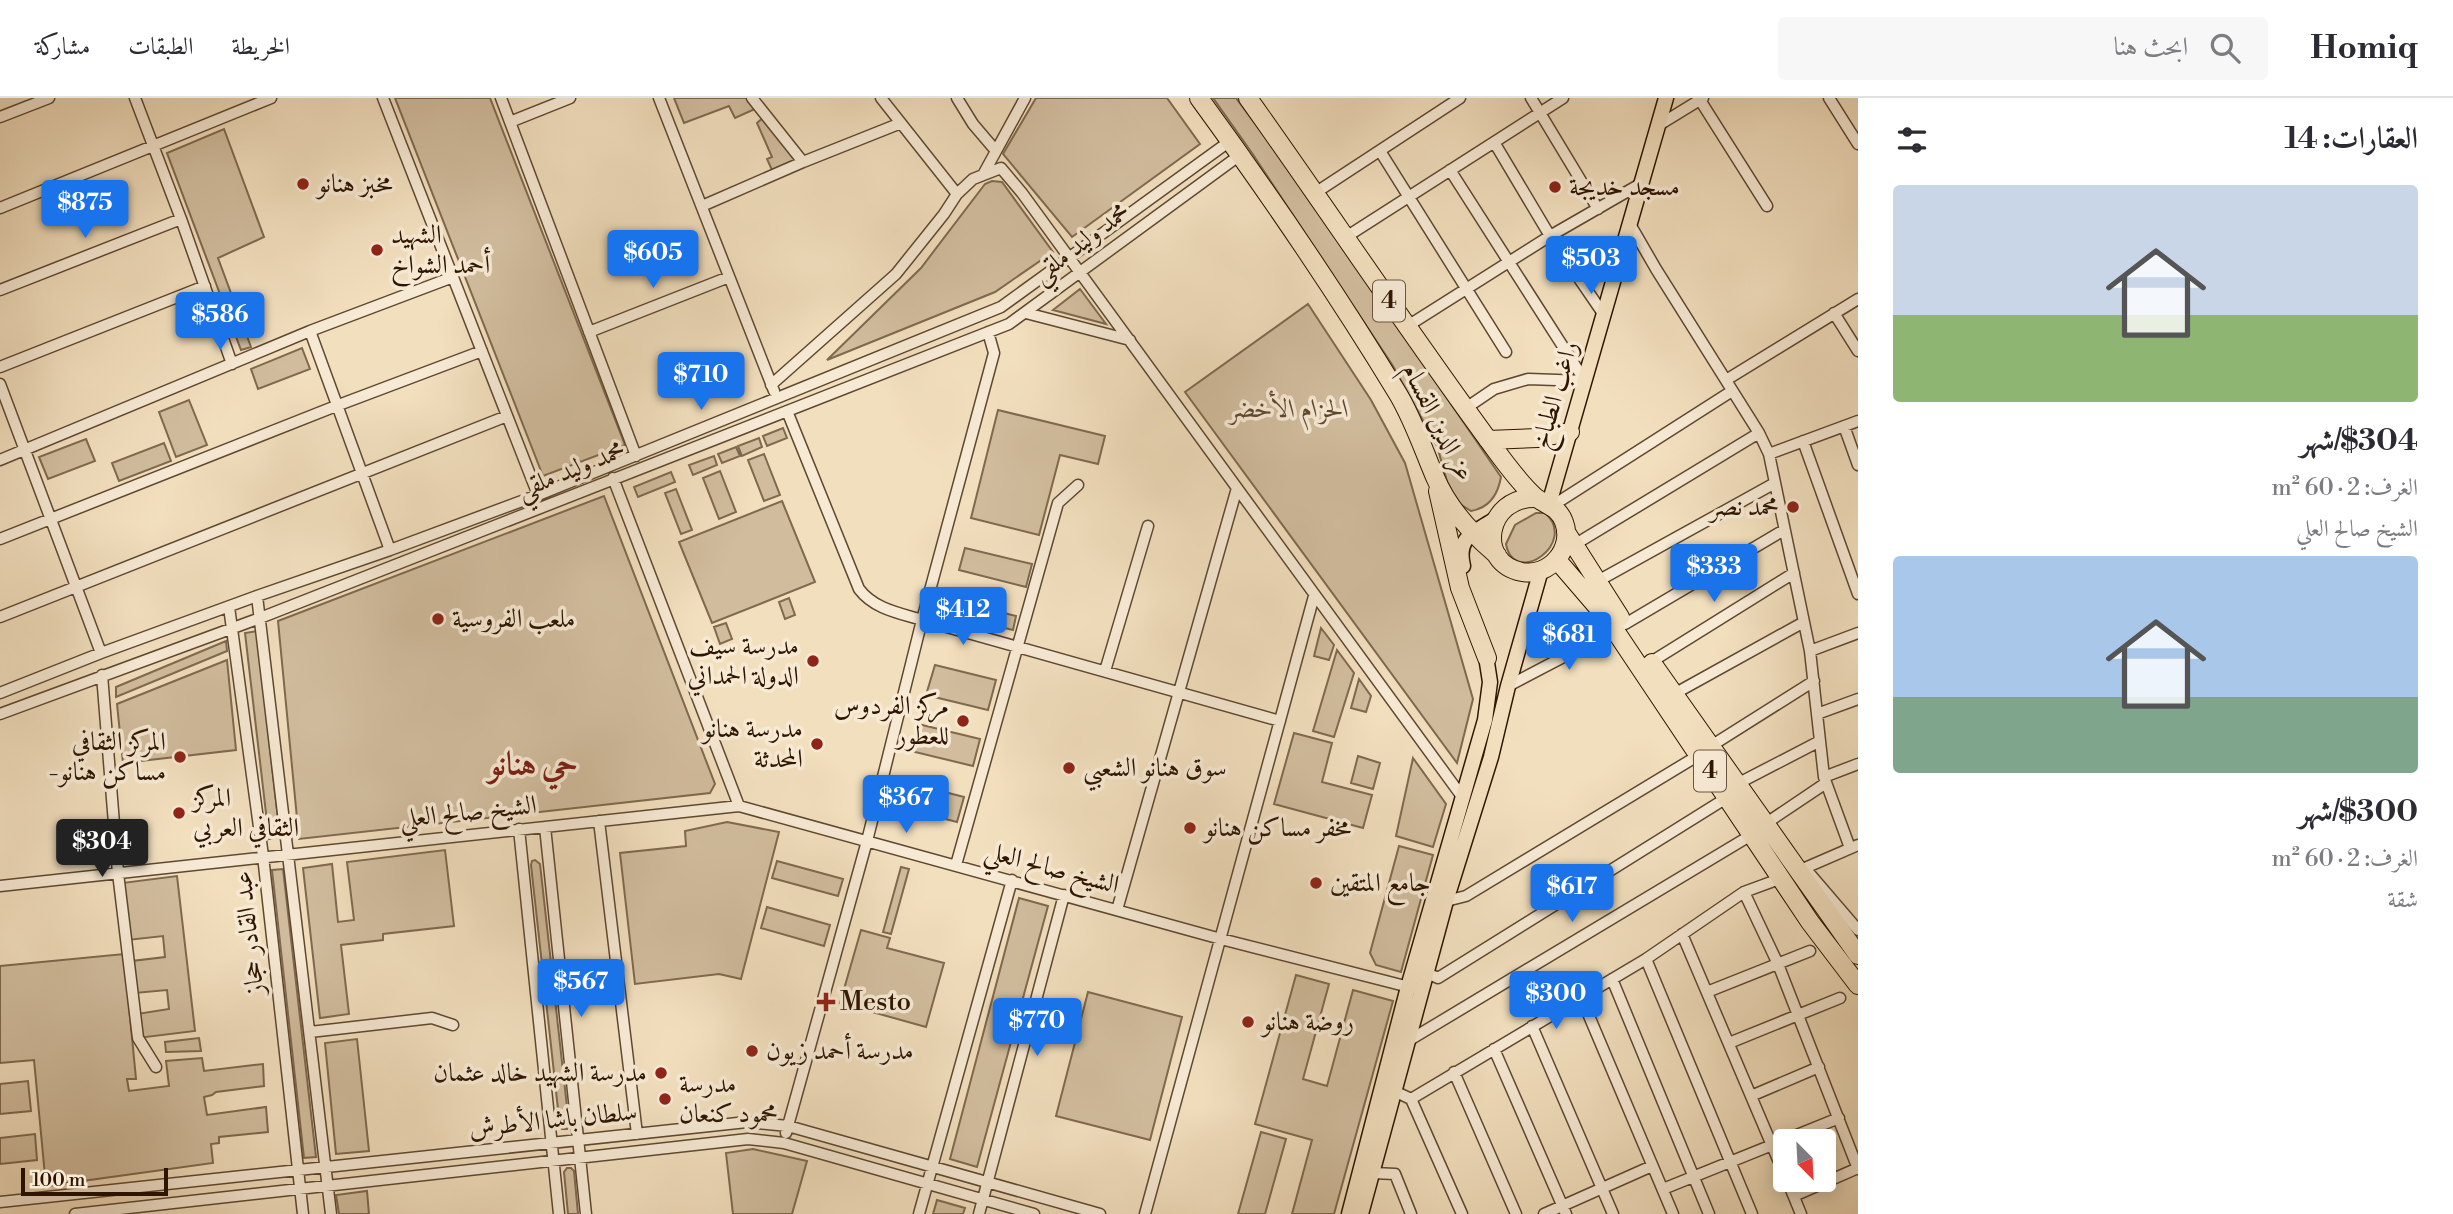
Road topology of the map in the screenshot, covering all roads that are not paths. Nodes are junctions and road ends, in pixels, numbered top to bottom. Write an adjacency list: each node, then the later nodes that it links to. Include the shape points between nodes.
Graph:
1 (49, 98): 21 (street)
2 (135, 98): 27 (street)
3 (271, 98): 27 (street)
4 (383, 98): 49 (street)
5 (500, 98): 22 (street)
6 (570, 98): 22 (street)
7 (659, 98): 38 (street)
8 (752, 98): 31 (street)
9 (881, 98): 23 (street)
10 (957, 98): 29 (street)
11 (1025, 98): 29 (street)
12 (1199, 98): 28 (highway, عز الدين القسام / 4)
13 (1248, 98): 35 (highway, عز الدين القسام / 4)
14 (1460, 98): 30 (street)
15 (1531, 98): 20 (street)
16 (1563, 98): 20 (street)
17 (1666, 98): 24 (main road, راغب الطباخ)
18 (1829, 98): 26 (street)
19 (1701, 99): 24 (street); 39 (street)
20 (1540, 112): 25 (street); 41 (street)
21 (0, 117)
22 (510, 122): 60 (street)
23 (901, 123): 31 (street); 36 (street)
24 (1659, 125): 34 (main road, راغب الطباخ)
25 (1494, 142): 32 (street); 44 (street)
26 (1858, 144)
27 (153, 146): 40 (street); 42 (street)
28 (1235, 148): 46 (street, محمد وليد ملقي); 48 (street, محمد وليد ملقي); 90 (highway, عز الدين القسام / 4, via 1395,389)
29 (996, 150): 33 (street)
30 (1380, 151): 35 (street); 37 (street)
31 (803, 162): 38 (street)
32 (1450, 170): 37 (street); 47 (street)
33 (984, 173): 36 (street); 46 (street, via 1001,169)
34 (1642, 183): 41 (street); 43 (main road, راغب الطباخ)
35 (1315, 193): 45 (highway, عز الدين القسام / 4)
36 (957, 194): 71 (street, via 896,274)
37 (1409, 197): 45 (street); 52 (street)
38 (702, 206): 50 (street)
39 (1767, 206)
40 (0, 208)
41 (1598, 209): 44 (street)
42 (181, 219): 51 (street); 53 (street)
43 (1630, 224): 57 (main road, راغب الطباخ); 68 (street)
44 (1550, 236): 47 (street); 57 (street)
45 (1346, 237): 58 (highway, عز الدين القسام / 4)
46 (1070, 258): 48 (street); 73 (street, محمد وليد ملقي, via 1001,307)
47 (1508, 263): 52 (street); 69 (street)
48 (1080, 271): 55 (street, محمد وليد ملقي); 62 (street)
49 (453, 276): 59 (street); 63 (street)
50 (729, 277): 60 (street); 71 (street)
51 (205, 286): 66 (street); 67 (street)
52 (1467, 288): 58 (street); 65 (street)
53 (0, 290)
54 (1858, 299): 56 (street)
55 (1026, 313): 61 (street, محمد وليد ملقي); 62 (street)
56 (1834, 313): 64 (street); 68 (street)
57 (1604, 315): 69 (main road, راغب الطباخ)
58 (1406, 327): 75 (highway, عز الدين القسام / 4)
59 (310, 331): 66 (street); 74 (street)
60 (589, 332): 86 (street)
61 (988, 332): 76 (street, محمد وليد ملقي); 117 (street, via 994,353)
62 (1130, 340): 94 (street)
63 (482, 351): 74 (street); 77 (street)
64 (1858, 351)
65 (1506, 352)
66 (232, 364): 84 (street)
67 (0, 368)
68 (1726, 380): 72 (street)
69 (1585, 381): 75 (street, via 1528,379 1494,389); 80 (main road, راغب الطباخ)
70 (0, 384): 84 (street)
71 (771, 385): 73 (street)
72 (1732, 391): 81 (street); 96 (street)
73 (777, 396): 86 (street, محمد وليد ملقي)
74 (336, 406): 89 (street); 97 (street)
75 (1466, 408): 82 (highway, عز الدين القسام / 4)
76 (787, 411): 91 (street, محمد وليد ملقي); 117 (street, via 859,589 878,606)
77 (507, 416): 89 (street); 95 (street)
78 (1858, 421): 79 (street)
79 (1844, 426): 83 (street); 88 (street)
80 (1570, 432): 82 (highway); 96 (main road, راغب الطباخ)
81 (1759, 433): 85 (street); 103 (street)
82 (1488, 440): 96 (highway, عز الدين القسام / 4)
83 (1803, 442): 85 (street); 111 (street)
84 (24, 450): 87 (street); 97 (street)
85 (1769, 454): 92 (street)
86 (636, 456): 95 (street, محمد وليد ملقي)
87 (0, 460)
88 (1858, 465)
89 (362, 474): 104 (street); 110 (street)
90 (1435, 477): 101 (highway, عز الدين القسام); 125 (highway, via 1455,569)
91 (613, 478): 116 (street, محمد وليد ملقي); 144 (street)
92 (1775, 483): 100 (street); 109 (street)
93 (1078, 485): 122 (street, via 1058,503)
94 (1237, 488): 113 (street); 131 (street)
95 (538, 495): 104 (street, محمد وليد ملقي)
96 (1546, 503): 98 (highway, via 1526,498 1508,504); 103 (highway, via 1562,517)
97 (51, 519): 102 (street); 110 (street)
98 (1496, 519): 101 (main road); 105 (highway, via 1492,537)
99 (1148, 526): 127 (street)
100 (1784, 530): 108 (street); 120 (street)
101 (1474, 534): 105 (highway, عز الدين القسام); 125 (main road, via 1462,544 1460,555)
102 (0, 539)
103 (1570, 539): 106 (highway); 109 (highway, 4)
104 (390, 550): 112 (street, محمد وليد ملقي)
105 (1497, 555): 107 (highway, via 1512,569)
106 (1557, 560): 107 (highway); 120 (highway, 4)
107 (1541, 570): 130 (main road)
108 (1794, 573): 118 (street); 126 (street)
109 (1596, 582): 120 (highway, 4)
110 (78, 587): 115 (street); 124 (street)
111 (1858, 594)
112 (257, 596): 114 (street, محمد وليد ملقي); 116 (street, عبد القادر حجاز)
113 (1314, 596): 137 (street); 143 (street)
114 (229, 607): 119 (street, عبد القادر حجاز); 124 (street, محمد وليد ملقي)
115 (0, 617)
116 (260, 618): 119 (street, محمد وليد ملقي); 151 (street, عبد القادر حجاز)
117 (922, 620): 122 (street); 149 (street)
118 (1804, 622): 123 (street); 133 (street)
119 (232, 627): 128 (street, محمد وليد ملقي); 152 (street, عبد القادر حجاز)
120 (1620, 627): 126 (highway, 4); 130 (street); 139 (highway, 4)
121 (1858, 633): 123 (street)
122 (1018, 646): 127 (street); 153 (street)
123 (1810, 651): 129 (street)
124 (101, 653): 132 (street, محمد وليد ملقي)
125 (1487, 658): 143 (main road, via 1488,708)
126 (1651, 662): 133 (highway, 4)
127 (1105, 671): 131 (street)
128 (102, 675): 135 (street, محمد وليد ملقي); 155 (street)
129 (1814, 681): 136 (street); 139 (street)
130 (1508, 686): 160 (main road)
131 (1179, 692): 137 (street); 161 (street)
132 (0, 694)
133 (1674, 694): 139 (highway, 4)
134 (1858, 699): 136 (street)
135 (0, 714)
136 (1817, 714): 138 (street)
137 (1280, 721): 164 (street)
138 (1821, 741): 141 (street); 142 (street)
139 (1705, 750): 142 (highway, 4); 160 (street, via 1466,896)
140 (1858, 764): 141 (street)
141 (1825, 780): 148 (street); 150 (street)
142 (1733, 790): 148 (highway, 4); 169 (street, via 1438,978)
143 (1463, 798): 172 (main road)
144 (739, 806): 145 (street, الشيخ صالح العلي); 149 (street, الشيخ صالح العلي)
145 (599, 821): 146 (street, الشيخ صالح العلي); 191 (street)
146 (545, 827): 147 (street, الشيخ صالح العلي); 192 (street)
147 (519, 829): 151 (street, الشيخ صالح العلي); 193 (street)
148 (1759, 829): 154 (highway, 4); 180 (street)
149 (867, 841): 153 (street, الشيخ صالح العلي); 190 (street)
150 (1854, 847): 154 (street)
151 (288, 854): 152 (street, الشيخ صالح العلي); 179 (street, عبد القادر حجاز)
152 (263, 856): 155 (street, الشيخ صالح العلي); 203 (street, عبد القادر حجاز)
153 (956, 865): 156 (street, الشيخ صالح العلي)
154 (1795, 872): 158 (street); 162 (street); 166 (highway, 4); 171 (highway, 4, via 1810,922)
155 (118, 873): 157 (street, الشيخ صالح العلي); 183 (street, via 138,1038)
156 (1012, 880): 159 (street, الشيخ صالح العلي); 201 (street)
157 (0, 887)
158 (1744, 892): 163 (street); 168 (street)
159 (1064, 895): 161 (street, الشيخ صالح العلي); 206 (street)
160 (1446, 901): 169 (main road)
161 (1117, 910): 164 (street, الشيخ صالح العلي)
162 (1858, 930)
163 (1682, 934): 167 (street); 173 (street)
164 (1221, 939): 172 (street, الشيخ صالح العلي); 226 (street)
165 (1810, 951): 168 (street)
166 (1858, 955)
167 (1646, 958): 170 (street); 198 (street)
168 (1778, 964): 173 (street); 176 (street)
169 (1427, 973): 172 (main road)
170 (1612, 979): 174 (street); 205 (street)
171 (1858, 985)
172 (1415, 989): 180 (main road); 227 (main road)
173 (1707, 992): 181 (street)
174 (1581, 997): 178 (street); 199 (street)
175 (1840, 998): 176 (street)
176 (1798, 1015): 181 (street); 184 (street)
177 (453, 1026): 179 (street, via 432,1018)
178 (1532, 1026): 182 (street); 209 (street)
179 (310, 1032): 200 (street, عبد القادر حجاز)
180 (1408, 1041): 186 (main road)
181 (1728, 1043): 187 (street)
182 (1494, 1049): 185 (street); 216 (street)
183 (156, 1067)
184 (1819, 1067): 187 (street); 189 (street)
185 (1454, 1072): 188 (street); 231 (street)
186 (1394, 1091): 188 (street); 204 (main road)
187 (1751, 1096): 195 (street)
188 (1411, 1098): 230 (street)
189 (1839, 1118): 195 (street); 202 (street)
190 (788, 1126): 191 (street, سلطان باشا الأطرش, via 747,1122); 194 (street); 201 (street, سلطان باشا الأطرش)
191 (637, 1134): 192 (street, سلطان باشا الأطرش)
192 (579, 1140): 193 (street, سلطان باشا الأطرش); 196 (street)
193 (552, 1143): 197 (street); 200 (street, سلطان باشا الأطرش)
194 (784, 1143): 196 (street, سلطان باشا الأطرش, via 748,1139); 207 (street, سلطان باشا الأطرش)
195 (1772, 1145): 198 (street)
196 (580, 1158): 197 (street, سلطان باشا الأطرش); 221 (street)
197 (554, 1161): 208 (street, سلطان باشا الأطرش); 220 (street)
198 (1730, 1162): 205 (street); 236 (street)
199 (1652, 1166): 209 (street); 211 (street)
200 (326, 1167): 203 (street, سلطان باشا الأطرش); 208 (street, عبد القادر حجاز)
201 (932, 1167): 206 (street, سلطان باشا الأطرش); 207 (street)
202 (1858, 1168): 213 (street)
203 (298, 1170): 210 (street, عبد القادر حجاز); 215 (street, سلطان باشا الأطرش)
204 (1373, 1172): 228 (main road); 229 (street, via 1395,1174)
205 (1694, 1177): 211 (street); 235 (street)
206 (987, 1183): 214 (street); 225 (street, سلطان باشا الأطرش)
207 (928, 1184): 214 (street, سلطان باشا الأطرش); 222 (street)
208 (328, 1186): 210 (street, سلطان باشا الأطرش); 219 (street, عبد القادر حجاز)
209 (1602, 1188): 216 (street); 233 (street)
210 (300, 1189): 217 (street, سلطان باشا الأطرش); 218 (street, عبد القادر حجاز)
211 (1663, 1189): 234 (street)
212 (1792, 1192): 213 (street)
213 (1794, 1196): 237 (street)
214 (983, 1200): 223 (street); 224 (street, سلطان باشا الأطرش)
215 (0, 1202)
216 (1564, 1210): 232 (street)
217 (75, 1214)
218 (303, 1214)
219 (331, 1214)
220 (559, 1214)
221 (586, 1214)
222 (919, 1214)
223 (979, 1214)
224 (1034, 1214)
225 (1100, 1214)
226 (1145, 1214)
227 (1349, 1214)
228 (1362, 1214)
229 (1411, 1214)
230 (1462, 1214)
231 (1516, 1214)
232 (1544, 1214)
233 (1613, 1214)
234 (1673, 1214)
235 (1709, 1214)
236 (1752, 1214)
237 (1801, 1214)

